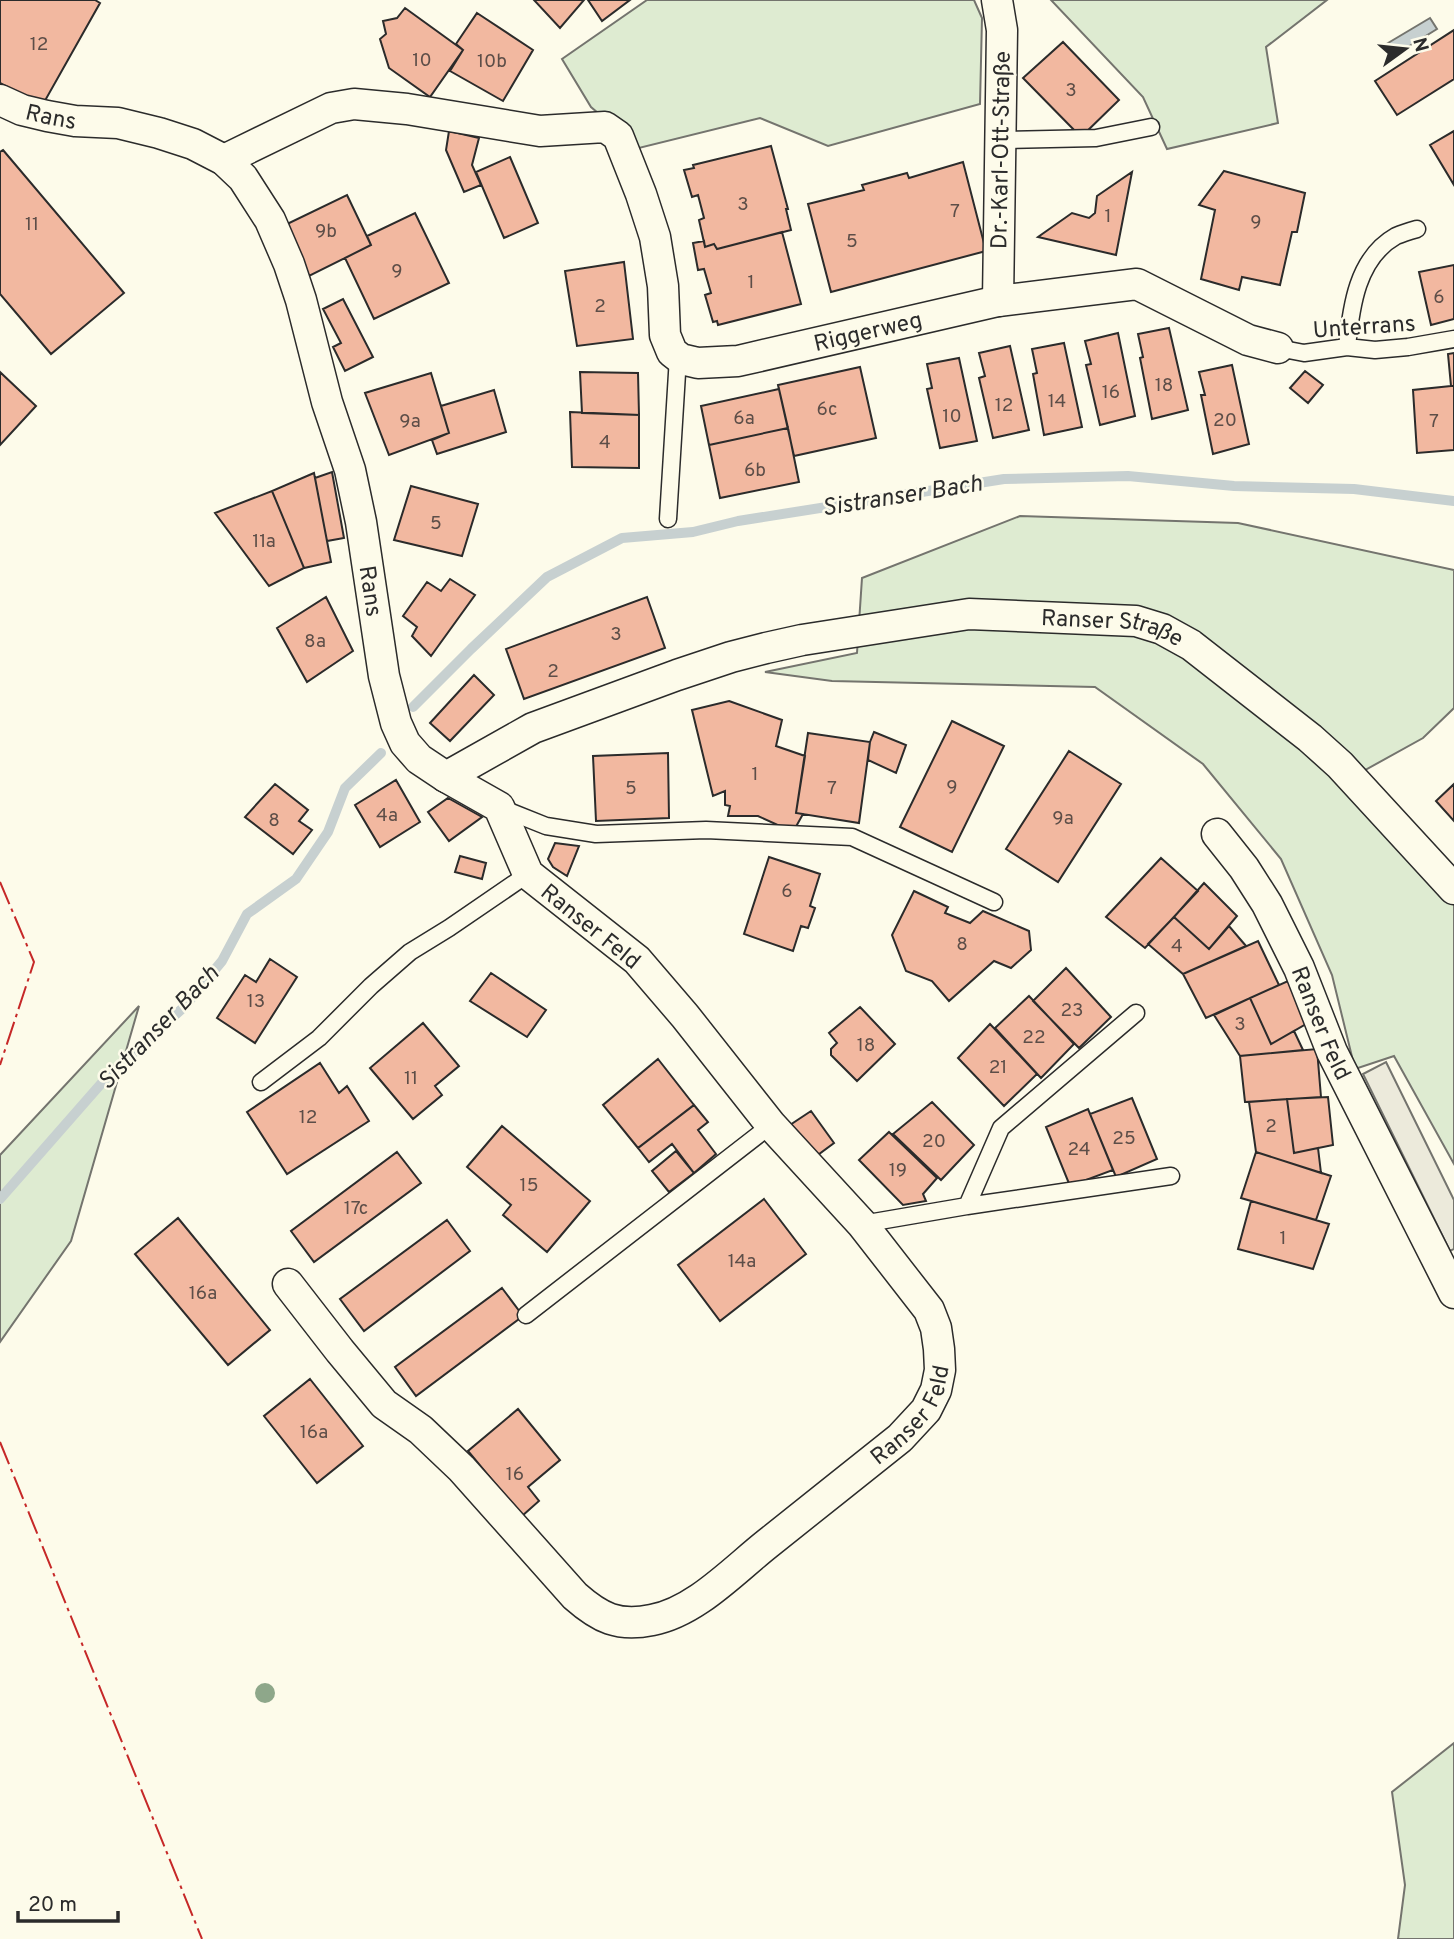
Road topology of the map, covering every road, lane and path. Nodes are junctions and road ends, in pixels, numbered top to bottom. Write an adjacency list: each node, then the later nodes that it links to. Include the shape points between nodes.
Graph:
1 (996, 0): 4 (street, Dr.-Karl-Ott-Straße, via 1002,30)
2 (0, 100): 5 (street, Rans, via 47,116 118,123 159,133)
3 (1151, 127): 4 (lane, via 1096,138)
4 (1001, 140): 7 (street, Dr.-Karl-Ott-Straße)
5 (223, 160): 11 (street, via 331,108 354,104 540,131 605,127 618,136 655,237 665,335); 13 (street, Rans, via 243,178 270,220 301,300 350,470 396,723 419,759)
6 (1417, 229): 9 (lane, via 1395,237 1366,266 1351,310)
7 (998, 301): 10 (street, Riggerweg, via 1137,284 1248,340); 11 (street, Riggerweg, via 738,361 698,363)
8 (1454, 340): 9 (lane, Unterrans, via 1375,350)
9 (1347, 347): 10 (lane, Unterrans, via 1304,353)
10 (1278, 348)
11 (678, 357): 12 (lane)
12 (668, 519)
13 (446, 776): 14 (street); 17 (street, Ranser Straße, via 533,728 732,657 802,640 969,614 1136,621 1191,645 1310,738)
14 (499, 807): 16 (street, Ranser Feld); 18 (lane, via 546,826 596,834 706,830 852,836)
15 (1217, 834): 26 (street, Ranser Feld, via 1267,904 1299,968 1332,1052)
16 (528, 874): 20 (lane, via 410,951 319,1038); 21 (street, Ranser Feld, via 638,960)
17 (1454, 889)
18 (994, 902)
19 (1136, 1013): 23 (lane, via 1001,1128)
20 (261, 1082)
21 (771, 1125): 24 (street, Ranser Feld); 27 (lane)
22 (1171, 1176): 23 (lane)
23 (967, 1206): 24 (lane)
24 (862, 1224): 25 (street, Ranser Feld, via 929,1310 936,1328 940,1370 926,1410 900,1438 701,1597 673,1615 635,1623 616,1622 593,1612 575,1596 461,1468 421,1430 384,1404)
25 (288, 1284)
26 (1454, 1293)
27 (526, 1315)

